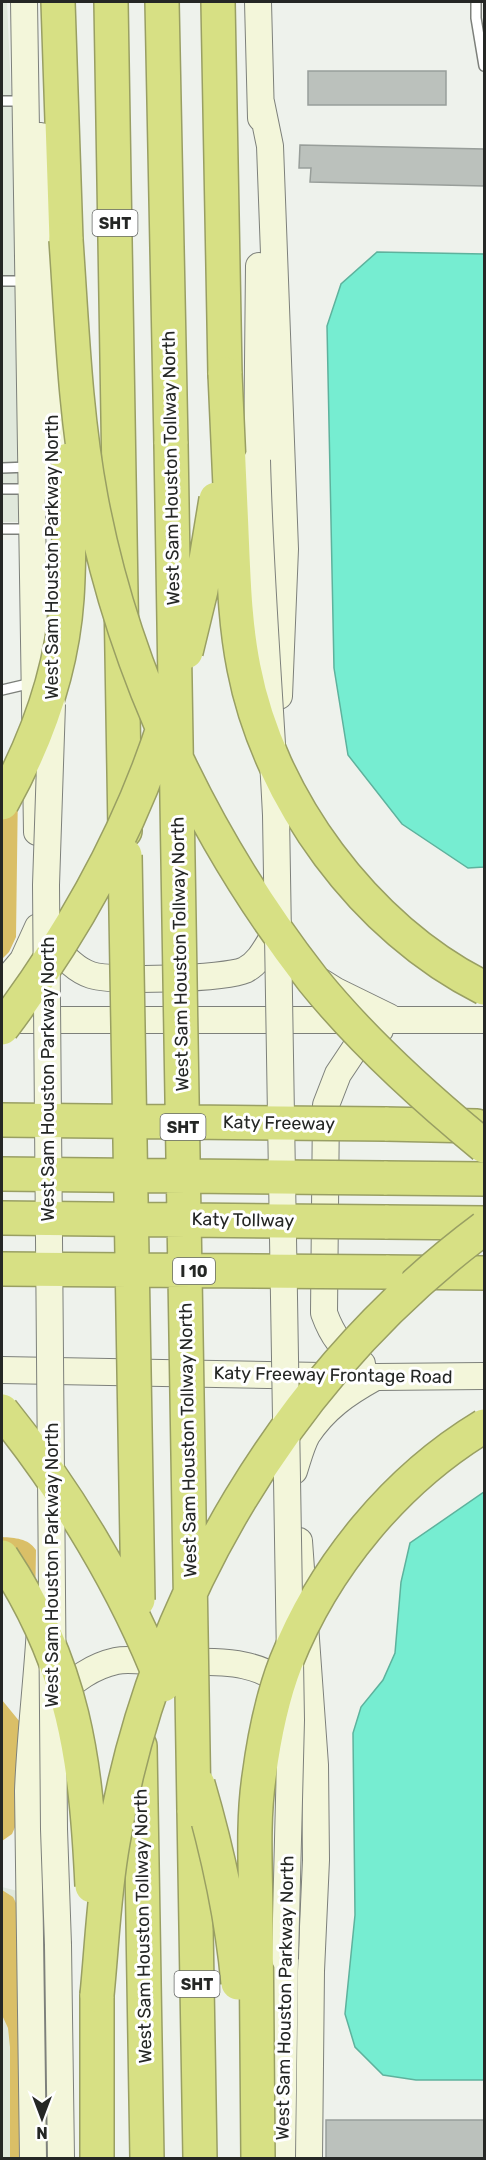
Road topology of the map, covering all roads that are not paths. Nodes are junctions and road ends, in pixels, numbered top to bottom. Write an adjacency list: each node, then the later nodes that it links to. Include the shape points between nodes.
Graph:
1 (25, 2): 9 (main road); 58 (main road, West Sam Houston Parkway North, bridge, via 48,202 56,604 46,885 53,1805)
2 (58, 2): 11 (highway)
3 (111, 2): 60 (highway, West Sam Houston Tollway North / SHT, bridge)
4 (162, 2): 61 (highway, West Sam Houston Tollway North / SHT, bridge)
5 (218, 2): 14 (highway)
6 (258, 2): 10 (main road, West Sam Houston Parkway North)
7 (476, 2): 8 (lane)
8 (484, 66)
9 (14, 101): 13 (main road)
10 (261, 102): 24 (main road, via 270,146 285,549); 64 (main road, West Sam Houston Parkway North, bridge, via 257,460 276,814 291,1720)
11 (66, 240): 22 (highway, bridge, via 67,600 58,660 42,716); 35 (highway, bridge, via 78,401 91,499 128,639 167,737 228,857 314,981 421,1093)
12 (2, 281): 13 (lane)
13 (28, 281): 16 (main road)
14 (225, 374): 26 (highway, bridge, via 235,601 244,670 264,737 302,814 344,874 415,944); 32 (highway, bridge, via 207,560 195,619 159,741 139,794 96,882)
15 (2, 468): 16 (lane)
16 (31, 478): 17 (lane); 18 (main road)
17 (2, 489)
18 (32, 529): 19 (lane); 20 (main road)
19 (2, 530)
20 (35, 682): 21 (lane); 23 (main road)
21 (2, 690)
22 (2, 803)
23 (38, 927): 24 (main road, via 68,961 89,975 108,979 223,976 246,970 260,958); 25 (main road, via 22,960); 28 (main road)
24 (274, 935): 29 (main road); 30 (main road, via 302,968 336,992)
25 (2, 985)
26 (484, 988)
27 (2, 1020): 28 (main road)
28 (40, 1020): 29 (main road); 44 (main road)
29 (271, 1020): 30 (main road); 45 (main road)
30 (396, 1020): 31 (main road); 47 (main road, via 358,1044 338,1074 326,1105 324,1313 330,1332)
31 (484, 1020)
32 (2, 1028)
33 (2, 1120): 34 (highway, Katy Freeway, bridge)
34 (484, 1126)
35 (484, 1146)
36 (2, 1174): 37 (highway, bridge)
37 (484, 1179)
38 (2, 1218): 39 (highway, Katy Tollway, bridge)
39 (484, 1223)
40 (484, 1228): 56 (highway, bridge, via 405,1294 333,1370 275,1444 202,1568 157,1676 121,1802 112,1843)
41 (2, 1269): 42 (highway, I 10, bridge)
42 (484, 1273)
43 (2, 1370): 44 (main road, Katy Freeway Frontage Road)
44 (44, 1371): 45 (main road, Katy Freeway Frontage Road); 51 (main road)
45 (280, 1375): 47 (main road, Katy Freeway Frontage Road); 52 (main road)
46 (484, 1376): 47 (main road, Katy Freeway Frontage Road)
47 (377, 1377): 52 (main road, via 345,1395 323,1415 306,1437)
48 (2, 1399): 51 (main road, via 28,1423)
49 (2, 1411): 62 (highway, bridge, via 80,1520 105,1564 147,1648 182,1735 210,1824 231,1923)
50 (484, 1426): 63 (highway, bridge, via 435,1460 365,1530 320,1594 286,1663 266,1738 256,1815)
51 (44, 1451): 54 (main road, via 44,1550)
52 (294, 1471): 55 (main road)
53 (2, 1557): 56 (highway, bridge, via 47,1638 77,1734 87,1805)
54 (31, 1731): 55 (main road, via 53,1700 77,1677 117,1661 248,1666 269,1674 288,1689 306,1724); 57 (main road, via 28,1835)
55 (315, 1766): 65 (main road)
56 (97, 1995): 59 (highway)
57 (33, 2158)
58 (61, 2158)
59 (97, 2158)
60 (147, 2158)
61 (200, 2158)
62 (250, 2158)
63 (258, 2158)
64 (282, 2158)
65 (309, 2158)

